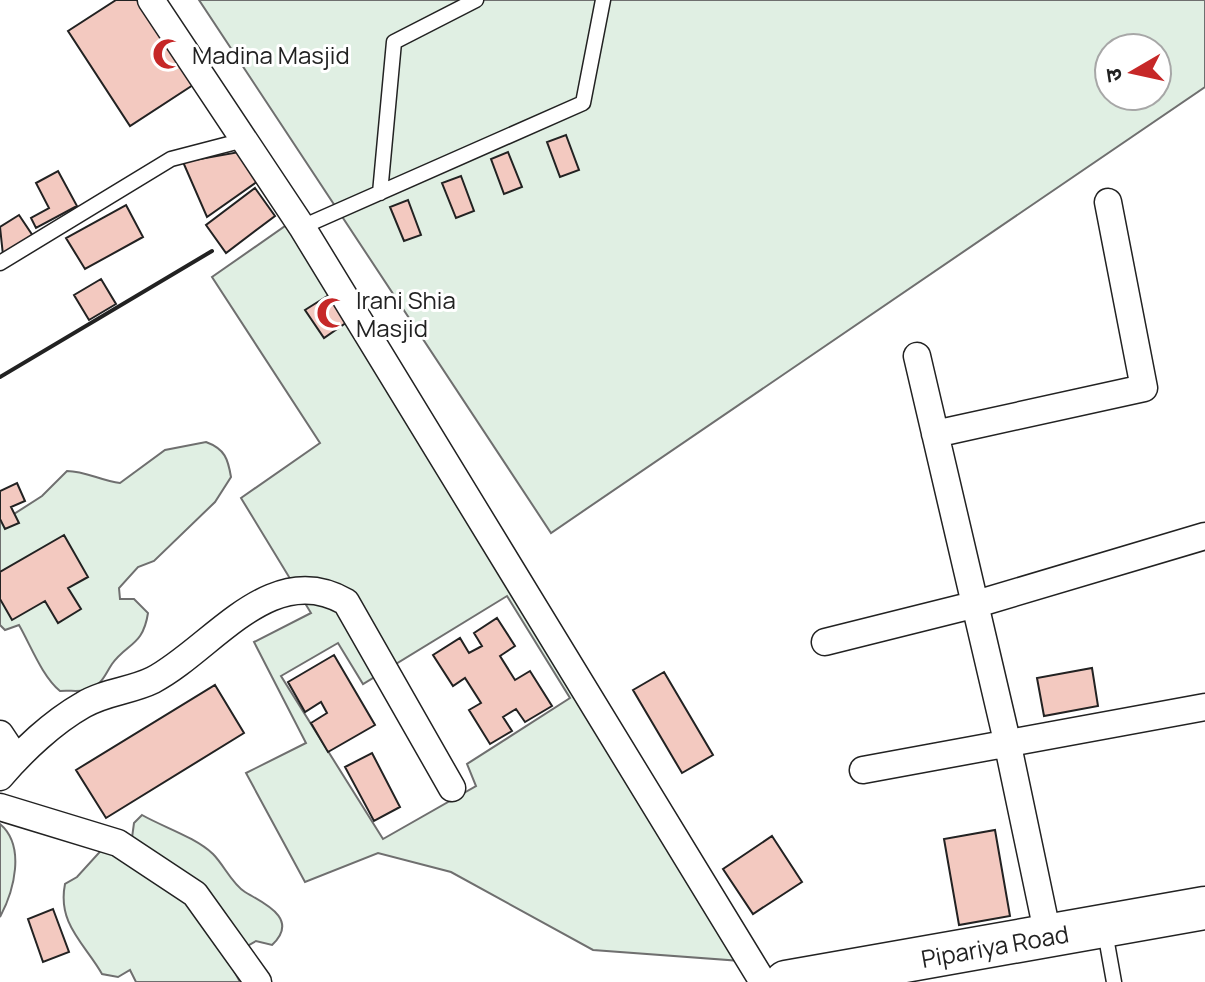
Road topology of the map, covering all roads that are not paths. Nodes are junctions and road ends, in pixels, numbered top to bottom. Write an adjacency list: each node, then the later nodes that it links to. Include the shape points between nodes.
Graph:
1 (151, 0): 4 (street)
2 (476, 0): 5 (lane, via 394,42)
3 (603, 0): 5 (lane, via 583,103)
4 (244, 140): 7 (street); 8 (lane, via 171,159)
5 (380, 193): 7 (lane)
6 (1108, 202): 10 (street, via 1144,388)
7 (302, 227): 26 (street)
8 (0, 263)
9 (917, 356): 10 (street)
10 (935, 434): 12 (street)
11 (1205, 536): 12 (street)
12 (973, 605): 13 (street); 16 (street)
13 (825, 642)
14 (1205, 707): 16 (street)
15 (0, 734): 17 (street)
16 (1007, 741): 18 (street); 23 (street)
17 (8, 768): 19 (street, via 84,704 153,680 265,599 303,591 346,602)
18 (863, 770)
19 (452, 788)
20 (0, 807): 25 (street, via 118,843 195,894)
21 (1205, 908): 23 (main road, Pipariya Road)
22 (1205, 926): 24 (main road, Pipariya Road)
23 (1048, 936): 27 (main road, Pipariya Road)
24 (1110, 962): 28 (main road, Pipariya Road)
25 (258, 982)
26 (763, 982)
27 (786, 982)
28 (888, 982)

